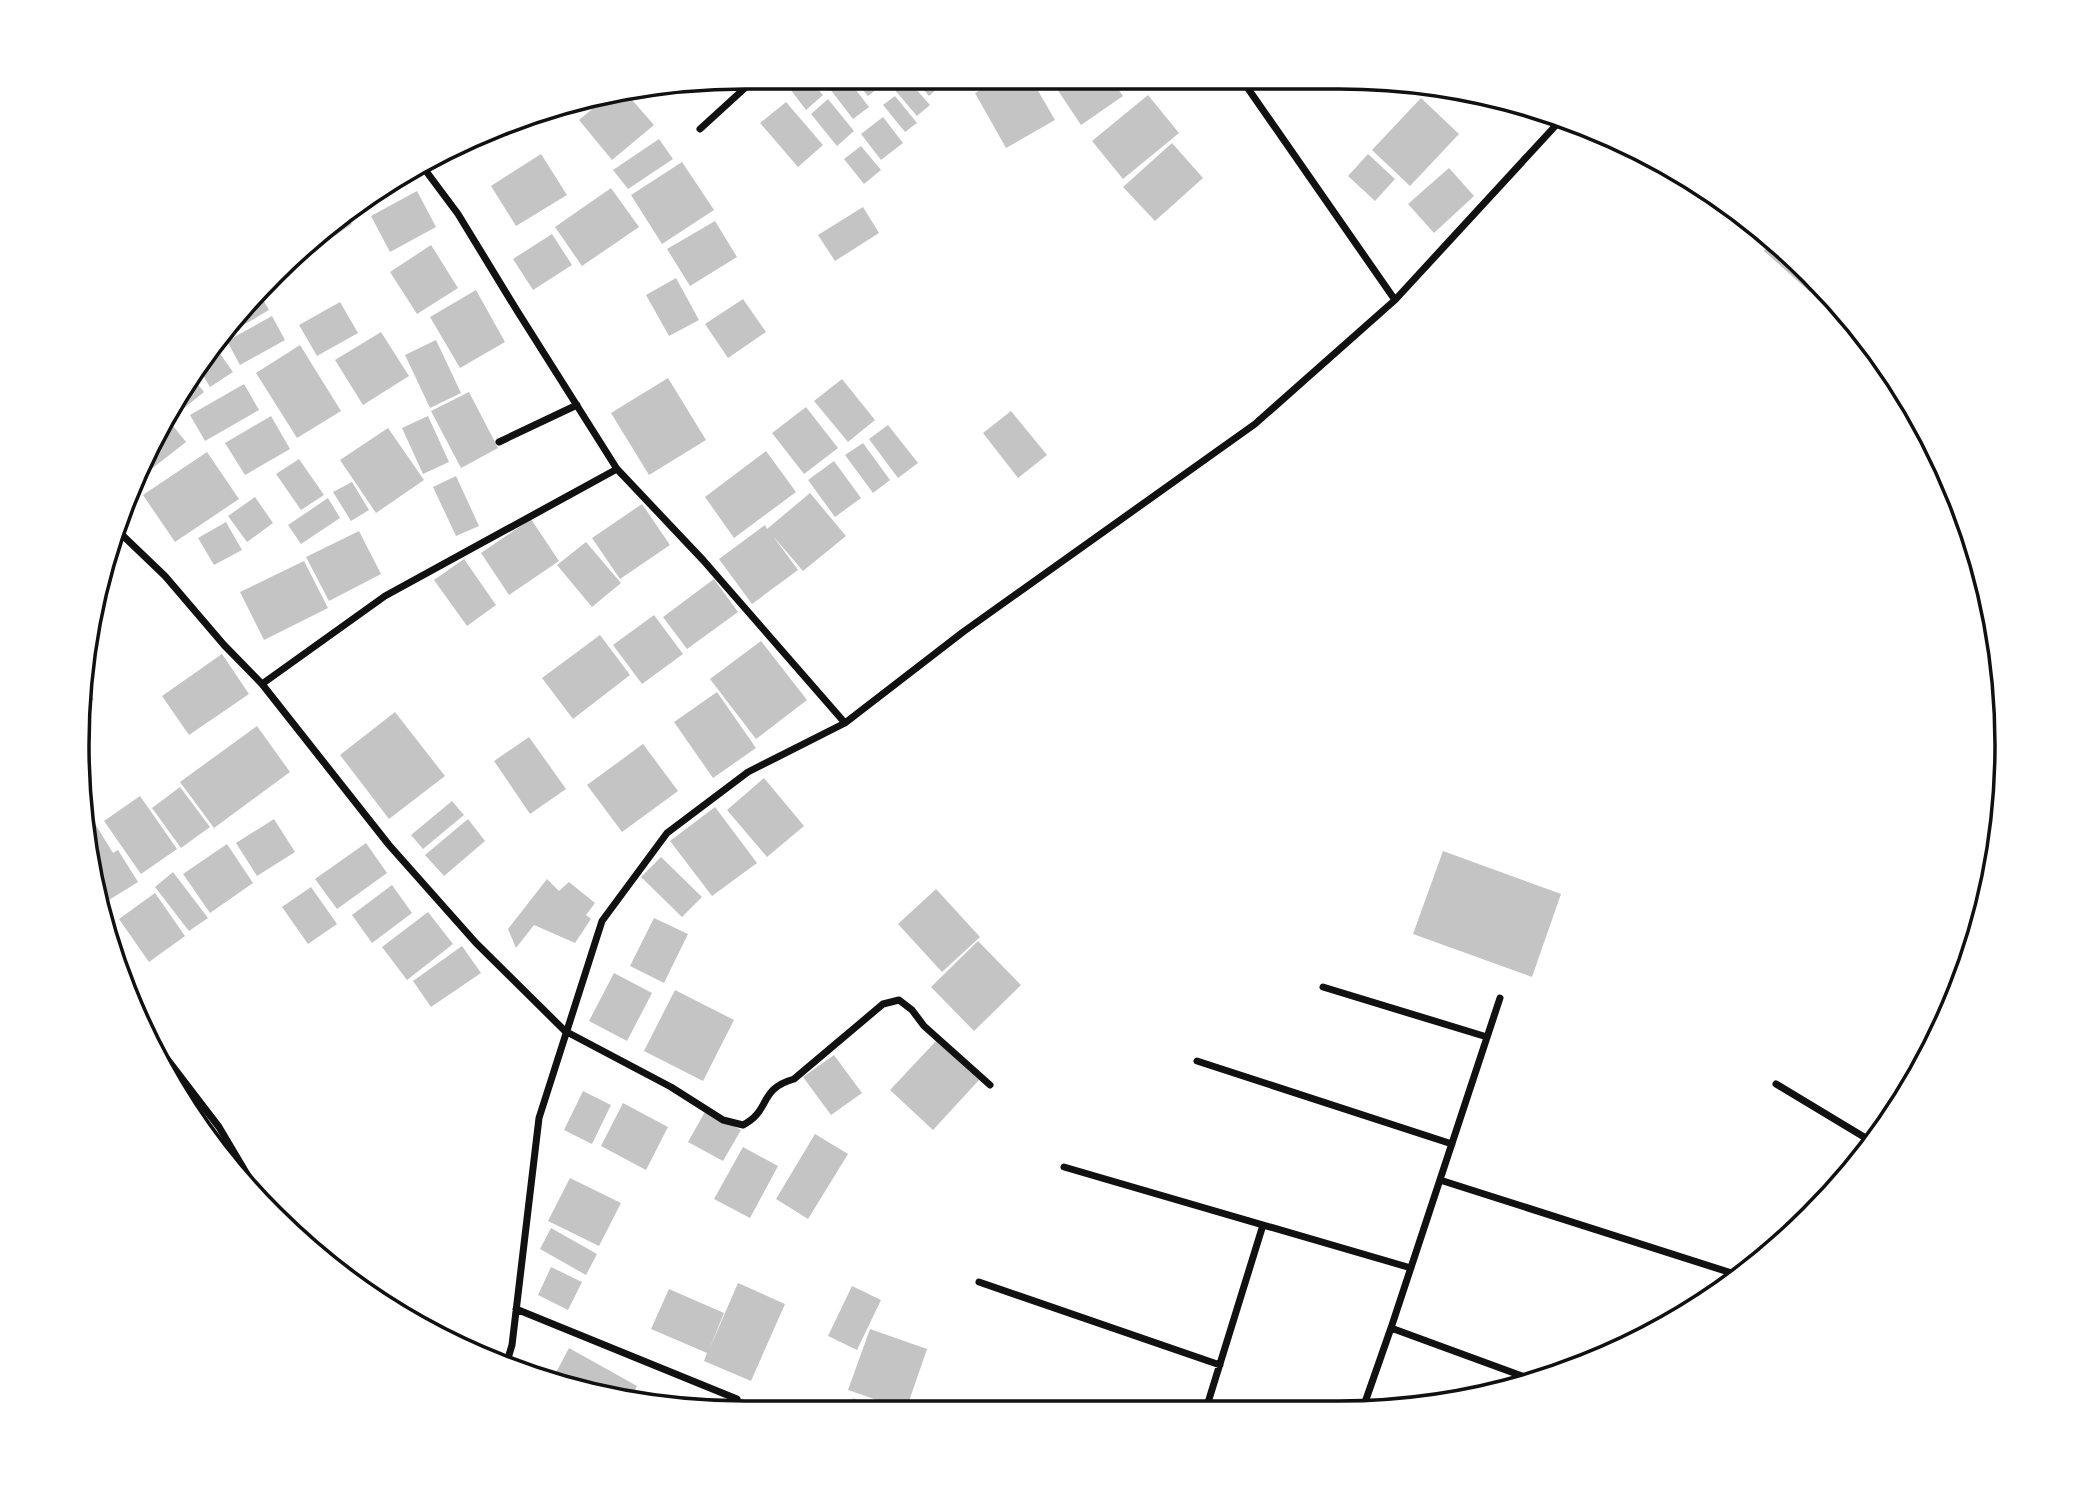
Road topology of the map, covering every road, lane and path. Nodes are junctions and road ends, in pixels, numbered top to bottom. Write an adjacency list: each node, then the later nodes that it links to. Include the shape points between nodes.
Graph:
1 (744, 89): 4 (street)
2 (1248, 89): 6 (street)
3 (1555, 126): 6 (street)
4 (700, 129)
5 (427, 172): 7 (street, via 458,214)
6 (1395, 300): 12 (street, via 1255,424 963,632)
7 (576, 405): 8 (street); 9 (street)
8 (499, 442)
9 (617, 469): 11 (street, via 384,596); 12 (street)
10 (123, 536): 11 (street)
11 (262, 684): 15 (street, via 389,845 476,943)
12 (845, 723): 15 (street, via 748,772 667,833 602,921)
13 (1323, 987): 16 (street)
14 (1500, 998): 16 (street)
15 (565, 1031): 20 (street, via 723,1120 743,1125 756,1118 779,1083 794,1079 883,1004 900,1000); 30 (street, via 539,1118)
16 (1487, 1037): 22 (street)
17 (1197, 1061): 22 (street)
18 (175, 1070): 23 (street)
19 (1776, 1084): 21 (street)
20 (990, 1085)
21 (1864, 1137)
22 (1452, 1144): 25 (street)
23 (240, 1162)
24 (1064, 1167): 26 (street)
25 (1440, 1180): 27 (street); 28 (street)
26 (1263, 1225): 27 (street); 33 (street)
27 (1411, 1268): 31 (street)
28 (1728, 1272)
29 (979, 1282): 33 (street)
30 (516, 1309): 32 (street); 35 (street)
31 (1391, 1328): 34 (street); 36 (street)
32 (509, 1356)
33 (1220, 1364): 37 (street)
34 (1519, 1375)
35 (737, 1399)
36 (1366, 1400)
37 (1208, 1401)

